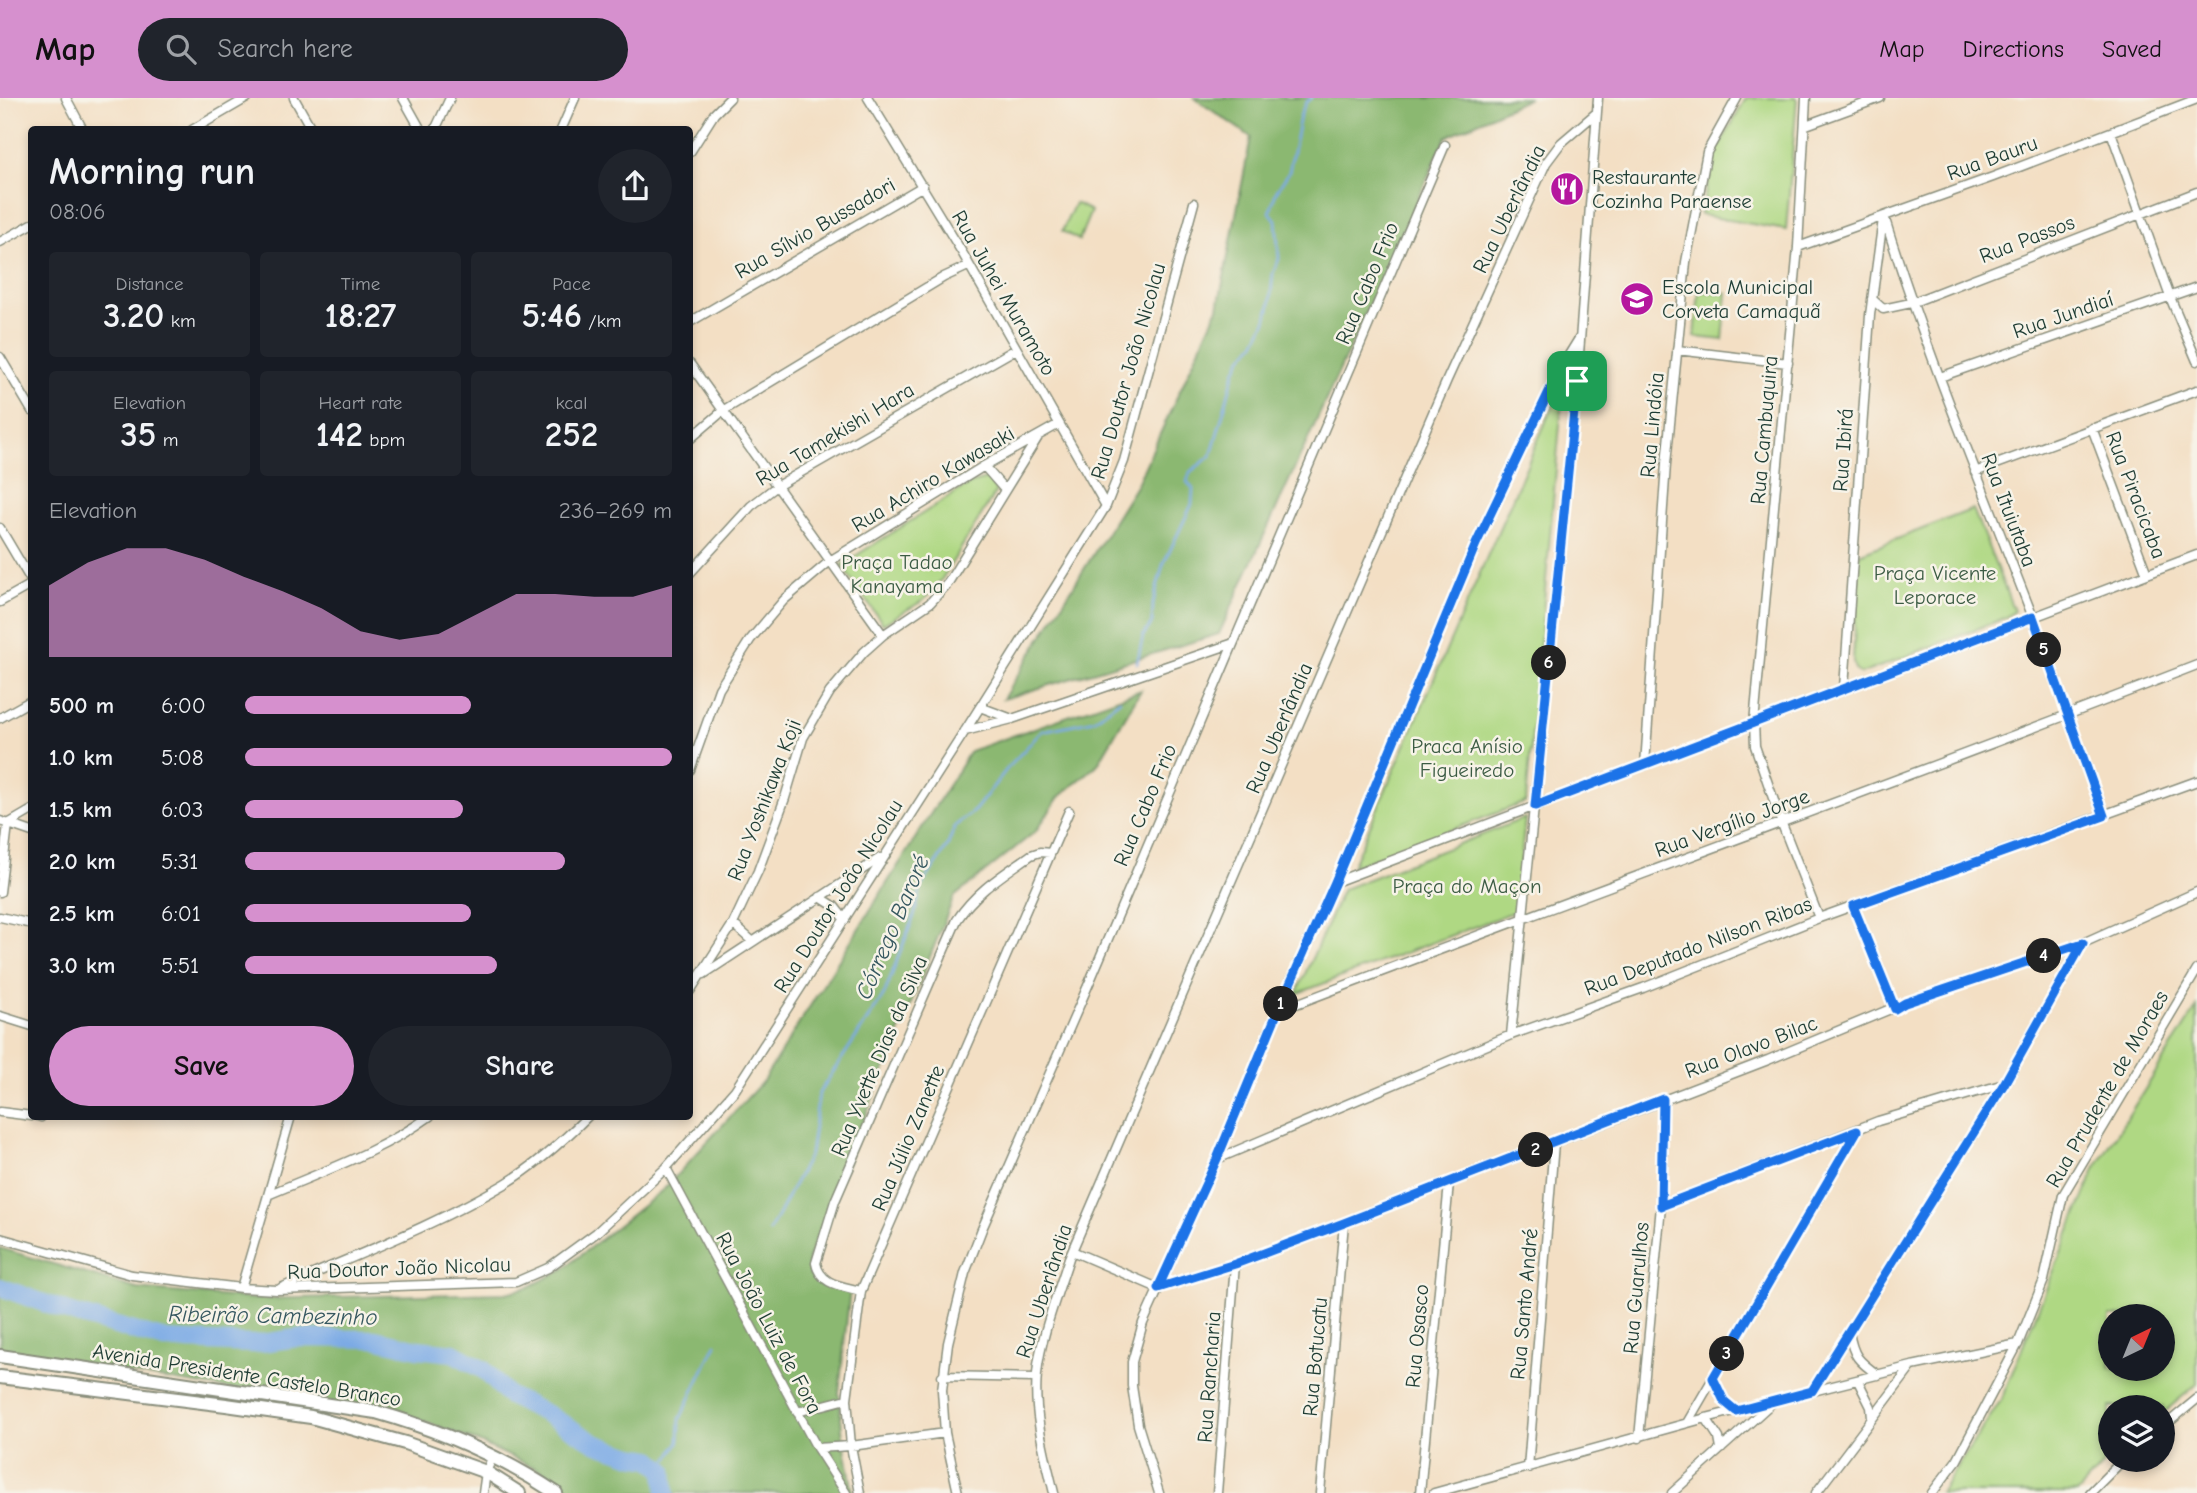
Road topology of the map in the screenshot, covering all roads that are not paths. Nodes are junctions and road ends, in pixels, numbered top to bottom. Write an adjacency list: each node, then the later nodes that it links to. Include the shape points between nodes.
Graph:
1 (66, 98): 16 (street)
2 (293, 98): 18 (street)
3 (403, 98): 19 (street)
4 (450, 98): 20 (street)
5 (575, 98): 21 (street)
6 (730, 98): 24 (street)
7 (868, 98): 25 (street, Rua Juhei Muramoto)
8 (1598, 98): 14 (street)
9 (1737, 98): 41 (street, Rua Lindóia, via 1707,152 1686,262)
10 (1807, 98): 15 (street, Rua Cambuquira)
11 (1880, 98): 15 (street)
12 (242, 99): 17 (street)
13 (2197, 99): 22 (street, Rua Bauru)
14 (1595, 114): 39 (street); 130 (street, Rua Uberlândia, via 1560,143 1546,163 1447,380)
15 (1806, 125): 32 (street, Rua Cambuquira)
16 (81, 126)
17 (200, 126)
18 (310, 126)
19 (419, 126)
20 (437, 126)
21 (563, 126)
22 (2111, 132): 28 (street); 29 (street, Rua Bauru)
23 (1445, 145): 71 (street, Rua Cabo Frio)
24 (693, 147)
25 (922, 186): 33 (street, Rua Juhei Muramoto); 38 (street, Rua Sílvio Bussadori)
26 (2197, 192): 28 (street, Rua Passos)
27 (1194, 203): 60 (street, Rua Doutor João Nicolau, via 1124,461)
28 (2140, 214): 35 (street); 37 (street, Rua Passos)
29 (1884, 216): 32 (street, Rua Bauru); 36 (street, Rua Ibirá); 37 (street, Rua Ituiutaba)
30 (28, 228): 31 (street)
31 (0, 242)
32 (1798, 247): 44 (street, Rua Cambuquira)
33 (968, 266): 40 (street, Rua Juhei Muramoto); 51 (street)
34 (2197, 287): 35 (street, Rua Jundiaí)
35 (2170, 297): 43 (street); 47 (street, Rua Jundiaí)
36 (1872, 299): 37 (street, Rua Passos, via 1883,309); 73 (street, Rua Ibirá)
37 (1911, 303): 47 (street, Rua Ituiutaba)
38 (693, 320)
39 (1580, 337): 46 (street); 48 (street)
40 (1016, 349): 52 (street, Rua Juhei Muramoto); 58 (street, Rua Tamekishi Hara)
41 (1677, 350): 44 (street); 82 (street, Rua Lindóia)
42 (0, 357): 50 (street)
43 (2197, 361)
44 (1788, 363): 79 (street, Rua Cambuquira)
45 (693, 368): 51 (street)
46 (1559, 371): 48 (street); 93 (street, via 1476,544)
47 (1940, 377): 57 (street, Rua Ituiutaba)
48 (1577, 381): 84 (street)
49 (2197, 390): 53 (street)
50 (28, 404)
51 (724, 410): 54 (street); 58 (street)
52 (1059, 424): 55 (street, Rua Achiro Kawasaki); 60 (street, Rua Juhei Muramoto)
53 (2092, 428): 57 (street); 65 (street, Rua Piracicaba)
54 (693, 436)
55 (1038, 437): 56 (street, Rua Achiro Kawasaki); 59 (street, Rua Yoshikawa Koji)
56 (984, 466): 59 (street); 63 (street, Rua Achiro Kawasaki)
57 (1975, 472): 69 (street, Rua Ituiutaba)
58 (777, 486): 63 (street); 64 (street, Rua Tamekishi Hara, via 751,506)
59 (1005, 490): 70 (street, Rua Yoshikawa Koji, via 948,583 930,603)
60 (1106, 506): 75 (street, Rua Doutor João Nicolau)
61 (0, 528): 66 (street)
62 (2197, 555): 65 (street)
63 (830, 561): 70 (street); 81 (street, Rua Achiro Kawasaki, via 784,600 750,640 719,689)
64 (693, 569)
65 (2147, 574): 69 (street)
66 (28, 576)
67 (28, 585): 68 (street)
68 (0, 602)
69 (2033, 617): 73 (street); 76 (street, Rua Ituiutaba)
70 (883, 635): 103 (street, Rua Yoshikawa Koji, via 830,692 803,738 785,798)
71 (1231, 644): 78 (street); 141 (street, Rua Cabo Frio, via 982,1229 965,1273)
72 (2197, 665): 76 (street, Rua Vergílio Jorge)
73 (1844, 688): 79 (street)
74 (28, 702): 77 (street)
75 (980, 707): 78 (street); 80 (street, Rua Doutor João Nicolau)
76 (2067, 716): 87 (street, Rua Ituiutaba); 89 (street, Rua Vergílio Jorge)
77 (0, 718)
78 (1012, 719): 80 (street)
79 (1754, 723): 82 (street); 89 (street, Rua Cambuquira, via 1755,746)
80 (965, 731): 92 (street, Rua Doutor João Nicolau)
81 (693, 761)
82 (1645, 765): 84 (street)
83 (2197, 781): 87 (street, Rua Deputado Nilson Ribas)
84 (1535, 806): 93 (street); 98 (street)
85 (1069, 811): 91 (street, Rua Júlio Zanette)
86 (28, 812): 88 (street)
87 (2104, 816): 97 (street, Rua Deputado Nilson Ribas)
88 (4, 823): 90 (street); 94 (street)
89 (1782, 824): 98 (street, Rua Vergílio Jorge); 100 (street, Rua Cambuquira)
90 (28, 831)
91 (1050, 853): 135 (street, Rua Júlio Zanette); 135 (street, Rua Yvette Dias da Silva, via 1031,855 981,890 957,920 841,1189 816,1263 825,1281)
92 (884, 855): 96 (street); 101 (street, Rua Doutor João Nicolau)
93 (1335, 882): 110 (street)
94 (0, 891)
95 (2197, 892): 105 (street, Rua Olavo Bilac)
96 (820, 897): 101 (street); 104 (street)
97 (1853, 906): 100 (street, Rua Deputado Nilson Ribas); 109 (street)
98 (1525, 917): 110 (street, Rua Vergílio Jorge); 113 (street)
99 (0, 918): 102 (street)
100 (1819, 918): 113 (street, Rua Deputado Nilson Ribas)
101 (845, 920): 124 (street, Rua Doutor João Nicolau, via 735,1090)
102 (28, 923)
103 (733, 924): 104 (street); 107 (street, Rua Yoshikawa Koji)
104 (752, 941): 107 (street)
105 (2083, 943): 109 (street, Rua Olavo Bilac); 114 (street)
106 (2197, 970): 137 (street, Rua Prudente de Moraes, via 2063,1195 2044,1280)
107 (699, 977): 108 (street, Rua Yoshikawa Koji)
108 (693, 986)
109 (1895, 1009): 115 (street, Rua Olavo Bilac)
110 (1278, 1011): 123 (street)
111 (0, 1016): 112 (street)
112 (28, 1025)
113 (1511, 1035): 123 (street, Rua Deputado Nilson Ribas)
114 (2004, 1084): 121 (street); 136 (street)
115 (1663, 1099): 122 (street, Rua Olavo Bilac); 127 (street, Rua Guarulhos)
116 (0, 1112): 117 (street)
117 (28, 1116)
118 (290, 1120): 126 (street)
119 (424, 1120): 126 (street, via 357,1157)
120 (584, 1120): 134 (street, via 506,1183 392,1241)
121 (1857, 1131): 127 (street); 144 (street)
122 (1554, 1143): 125 (street, Rua Olavo Bilac); 162 (street, Rua Santo André)
123 (1217, 1159): 133 (street)
124 (666, 1168): 134 (street, Rua Doutor João Nicolau, via 596,1233 563,1258 516,1282); 151 (street, Rua João Luiz de Fora)
125 (1449, 1183): 128 (street, Rua Olavo Bilac); 175 (street, Rua Osasco)
126 (270, 1194): 132 (street)
127 (1661, 1206): 157 (street, Rua Guarulhos)
128 (1344, 1223): 131 (street, Rua Olavo Bilac); 174 (street, Rua Botucatu)
129 (0, 1238): 132 (street, Rua Doutor João Nicolau, via 132,1275)
130 (1072, 1251): 133 (street); 143 (street, Rua Uberlândia)
131 (1235, 1264): 133 (street, Rua Olavo Bilac); 173 (street, Rua Rancharia)
132 (241, 1288): 134 (street, Rua Doutor João Nicolau)
133 (1158, 1288): 172 (street, via 1132,1362 1132,1385 1138,1425)
134 (277, 1290)
135 (861, 1291): 147 (street, Rua Júlio Zanette)
136 (1849, 1332): 140 (street, via 1852,1352); 146 (street)
137 (2018, 1344): 139 (street); 179 (street, Rua Prudente de Moraes, via 1957,1460)
138 (0, 1356): 161 (main road, Avenida Presidente Castelo Branco, via 376,1412 434,1430)
139 (1912, 1366): 140 (street); 154 (street)
140 (1878, 1375): 145 (street)
141 (943, 1376): 143 (street); 156 (street, Rua Cabo Frio)
142 (0, 1377): 163 (main road, Avenida Presidente Castelo Branco, via 311,1418 405,1443)
143 (1036, 1377): 171 (street, Rua Uberlândia)
144 (1713, 1378): 150 (street, via 1724,1401); 155 (street)
145 (1858, 1381): 146 (street); 154 (street)
146 (1812, 1391): 149 (street)
147 (847, 1399): 151 (street); 158 (street, Rua Júlio Zanette)
148 (2197, 1399): 152 (street)
149 (1774, 1401): 150 (street); 160 (street)
150 (1736, 1411): 153 (street)
151 (797, 1412): 159 (street, Rua João Luiz de Fora)
152 (2175, 1417)
153 (1706, 1418): 155 (street); 160 (street)
154 (1872, 1418): 178 (street)
155 (1687, 1423): 157 (street)
156 (945, 1433): 158 (street); 170 (street, Rua Cabo Frio)
157 (1639, 1438): 162 (street)
158 (851, 1446): 159 (street); 169 (street, Rua Júlio Zanette)
159 (817, 1448): 168 (street, Rua João Luiz de Fora)
160 (1721, 1449): 177 (street)
161 (493, 1456): 163 (street); 167 (main road, Avenida Presidente Castelo Branco)
162 (1528, 1468): 176 (street)
163 (486, 1472): 165 (street); 166 (main road, Avenida Presidente Castelo Branco)
164 (2111, 1472): 180 (street)
165 (483, 1493)
166 (519, 1493)
167 (555, 1493)
168 (846, 1493)
169 (860, 1493)
170 (958, 1493)
171 (1054, 1493)
172 (1159, 1493)
173 (1217, 1493)
174 (1320, 1493)
175 (1420, 1493)
176 (1434, 1493)
177 (1672, 1493)
178 (1816, 1493)
179 (1932, 1493)
180 (2090, 1493)

